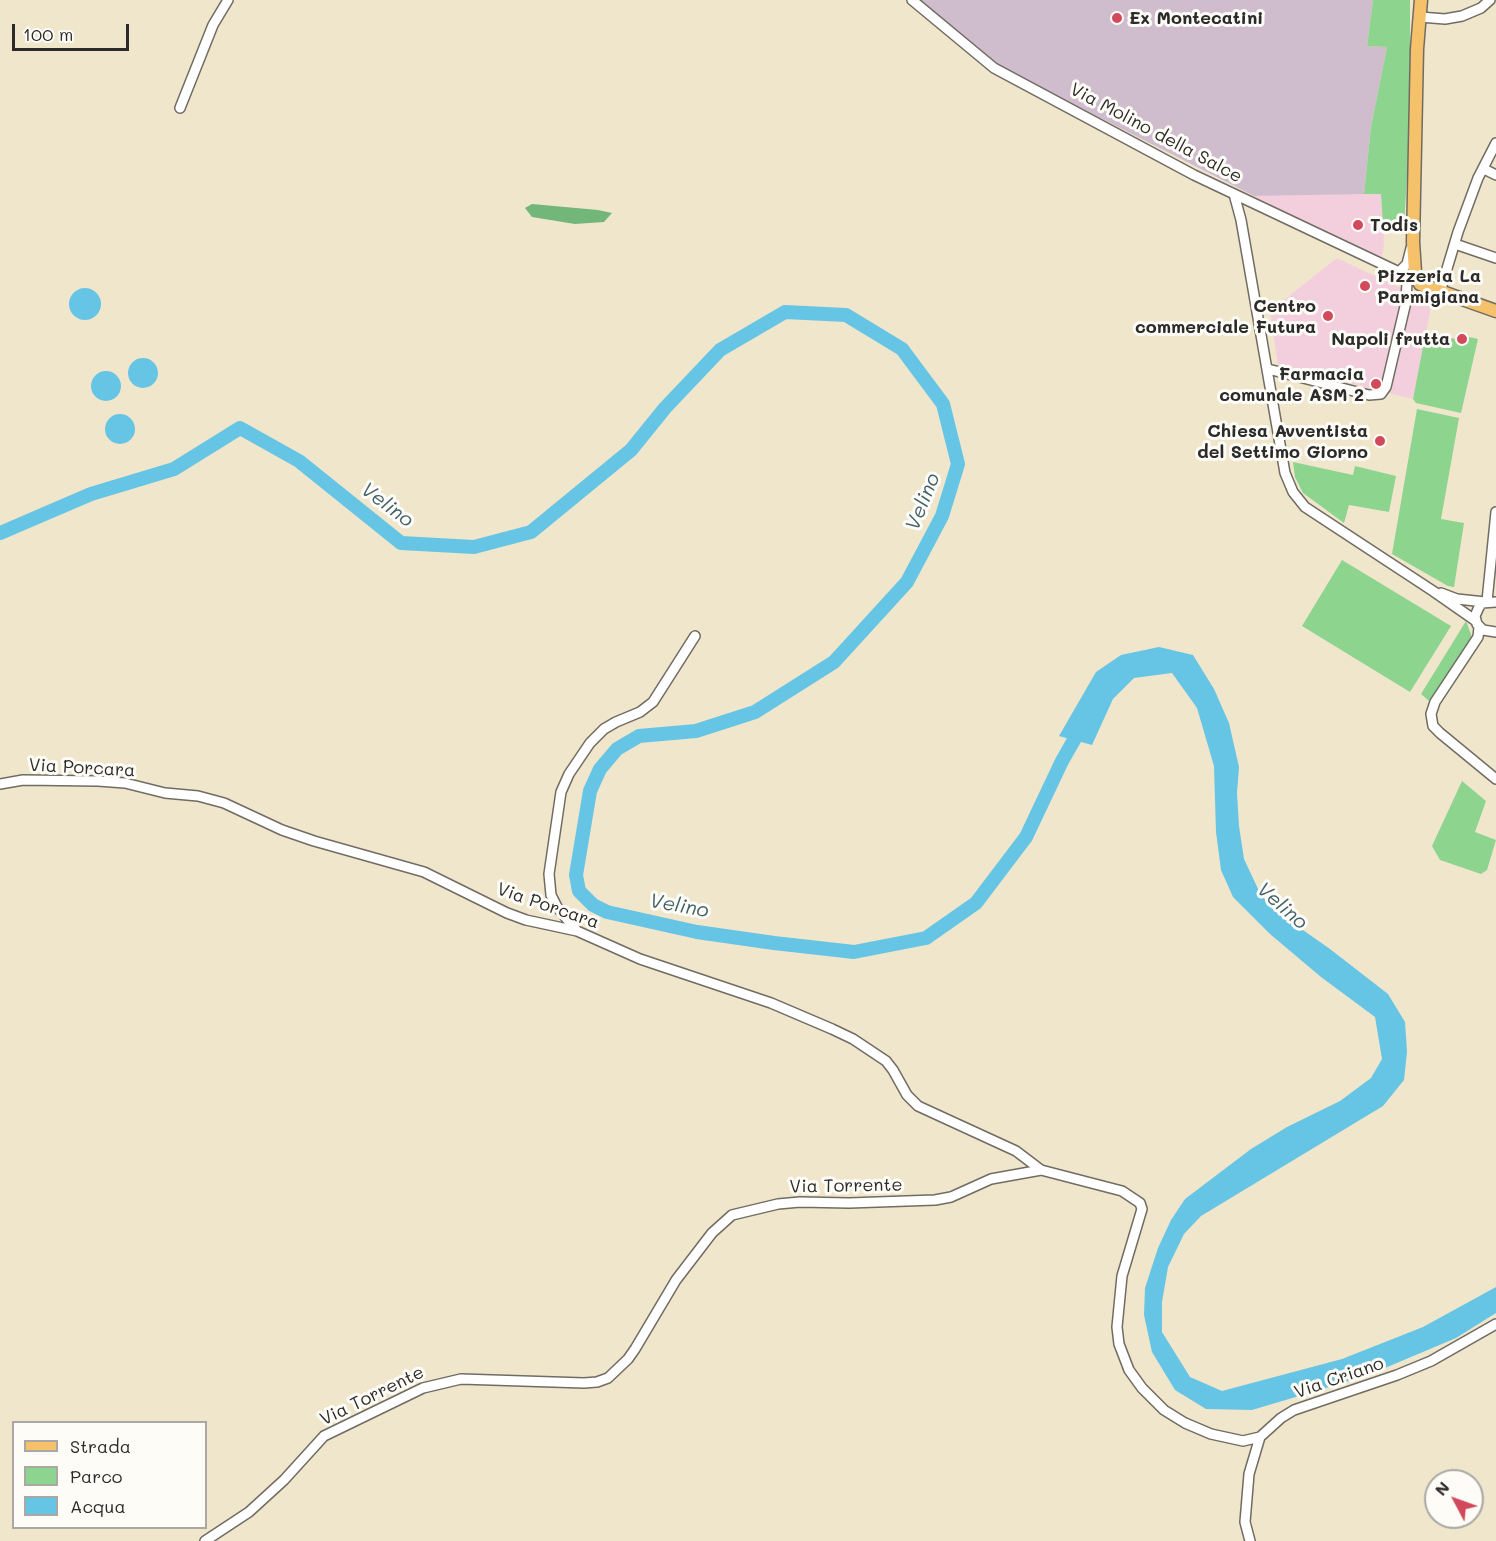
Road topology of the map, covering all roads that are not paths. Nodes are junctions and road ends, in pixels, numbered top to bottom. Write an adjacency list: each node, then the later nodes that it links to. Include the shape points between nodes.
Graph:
1 (228, 0): 6 (street, via 213,25)
2 (912, 0): 10 (street, Via Molino della Salce, via 994,68)
3 (1421, 0): 5 (main road)
4 (1490, 0): 5 (street, via 1462,16)
5 (1420, 17): 11 (main road)
6 (180, 108)
7 (1496, 143): 8 (street)
8 (1484, 169): 9 (street); 12 (street)
9 (1496, 175)
10 (1234, 194): 14 (street, Via Molino della Salce); 19 (street)
11 (1413, 242): 14 (street, via 1407,264); 15 (main road)
12 (1455, 244): 13 (street); 16 (street)
13 (1496, 258)
14 (1398, 272): 17 (street, via 1407,282)
15 (1420, 284): 16 (main road); 17 (street)
16 (1440, 292): 18 (main road)
17 (1406, 302): 19 (street, via 1381,394 1369,395)
18 (1496, 311)
19 (1268, 369): 22 (street, via 1285,473 1299,501)
20 (1496, 512): 21 (street)
21 (1495, 530): 23 (street)
22 (1433, 591): 23 (street, via 1457,599); 24 (street)
23 (1489, 602): 24 (street, via 1476,611)
24 (1477, 624): 25 (street, via 1488,632); 27 (street, via 1478,638 1431,714 1433,726 1440,733)
25 (1496, 632)
26 (695, 636): 29 (street, via 653,702 604,729 590,743 561,792 549,874 551,895)
27 (1496, 778)
28 (0, 784): 29 (street, Via Porcara, via 23,780 125,783 210,799 282,831 424,872 526,920)
29 (577, 931): 30 (street, Via Porcara, via 640,959 771,1003 854,1040 886,1061 918,1106 1016,1151)
30 (1041, 1170): 32 (street, Via Torrente, via 1122,1191 1140,1203 1140,1220 1122,1276 1117,1327 1119,1344 1142,1388 1164,1410 1211,1434 1243,1441); 33 (street, Via Torrente, via 991,1179 935,1200 800,1202 732,1215 712,1233 676,1280 631,1354 608,1378 584,1383 461,1379 423,1388 324,1436 249,1512)
31 (1496, 1324): 32 (street, Via Criano, via 1414,1368 1294,1410)
32 (1260, 1437): 34 (street, via 1249,1474 1246,1504)
33 (205, 1541)
34 (1250, 1541)

